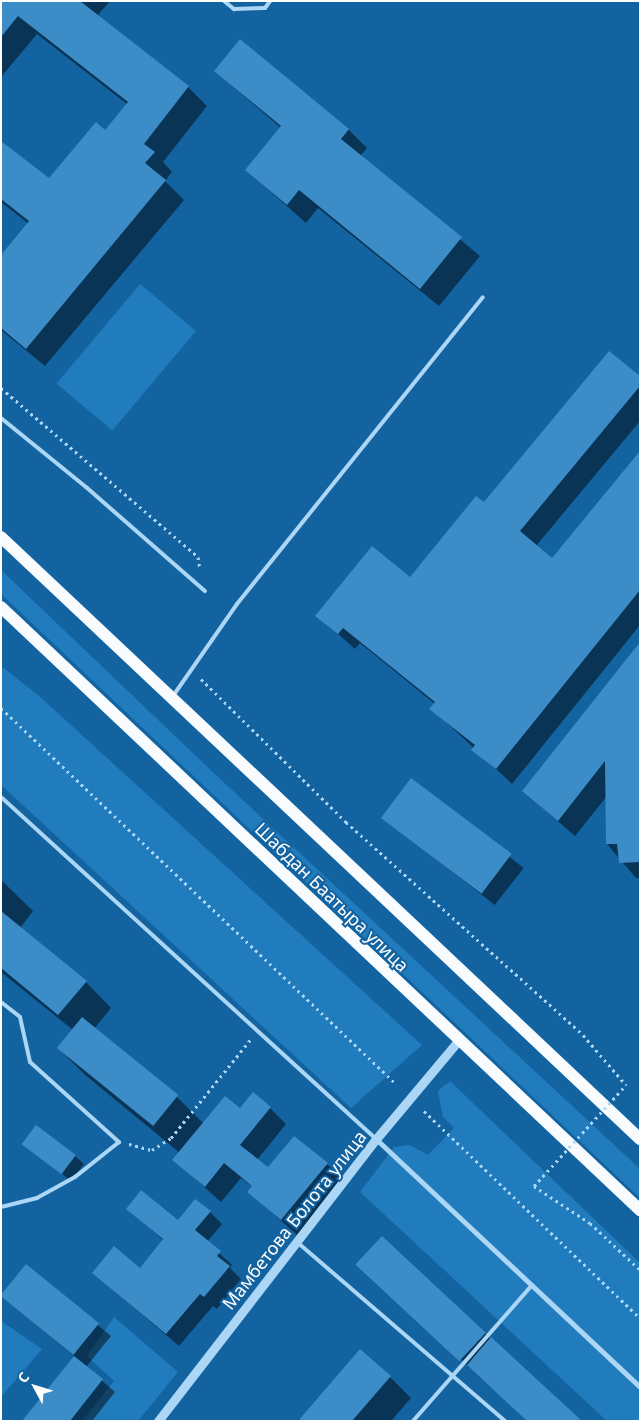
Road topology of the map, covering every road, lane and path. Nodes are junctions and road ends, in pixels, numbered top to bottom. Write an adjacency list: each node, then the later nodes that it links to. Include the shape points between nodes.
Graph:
1 (224, 1): 2 (lane, via 234,9 265,8)
2 (270, 1)
3 (483, 297): 9 (lane, via 237,604)
4 (1, 388): 7 (path, via 198,557)
5 (1, 418): 7 (lane)
6 (1, 537): 10 (main road, Шабдан Баатыра улица)
7 (205, 591)
8 (1, 608): 15 (main road, Шабдан Баатыра улица)
9 (193, 672): 10 (lane); 24 (path, bridge, via 346,822 584,1035 626,1085 534,1186 590,1223)
10 (172, 698): 19 (main road, Шабдан Баатыра улица)
11 (1, 708): 16 (path)
12 (1, 797): 14 (lane)
13 (1, 1002): 20 (lane, via 20,1017 30,1062)
14 (256, 1032): 18 (lane); 20 (path, via 171,1138 152,1150)
15 (458, 1041): 18 (street, Мамбетова Болота улица); 22 (main road, Шабдан Баатыра улица)
16 (395, 1083)
17 (424, 1111): 26 (path)
18 (376, 1139): 23 (street, Мамбетова Болота улица); 25 (street)
19 (640, 1139)
20 (119, 1142): 21 (lane, via 75,1177 36,1198)
21 (1, 1208)
22 (640, 1210)
23 (297, 1242): 27 (lane); 29 (street, Мамбетова Болота улица)
24 (640, 1270)
25 (531, 1286): 27 (lane); 28 (street)
26 (640, 1318)
27 (454, 1374): 30 (lane); 31 (lane)
28 (640, 1387)
29 (158, 1421)
30 (413, 1421)
31 (505, 1421)

